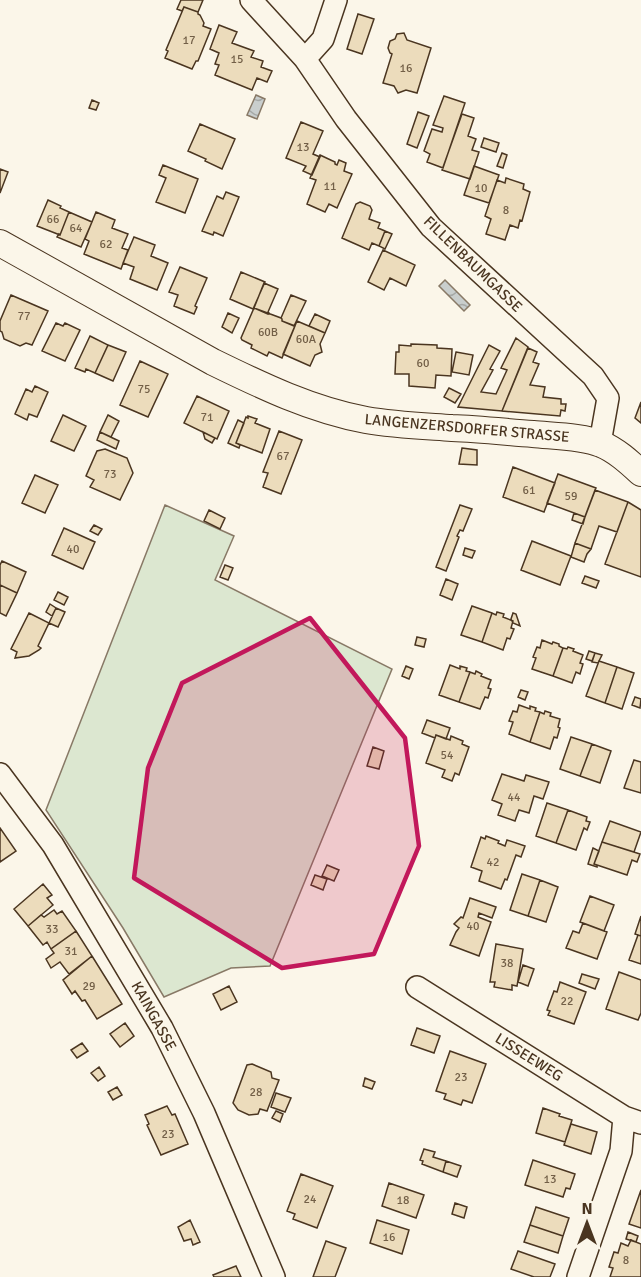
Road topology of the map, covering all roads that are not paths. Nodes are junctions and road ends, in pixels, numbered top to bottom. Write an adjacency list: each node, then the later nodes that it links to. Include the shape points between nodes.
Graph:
1 (250, 0): 3 (street, FILLENBAUMGASSE)
2 (336, 0): 3 (street, via 323,39)
3 (305, 59): 5 (street, FILLENBAUMGASSE, via 346,119 431,226 602,387 609,398)
4 (0, 243): 5 (main road, LANGENZERSDORFER STRASSE, via 213,363 309,405 404,425 571,437)
5 (600, 443): 6 (main road, LANGENZERSDORFER STRASSE)
6 (641, 473)
7 (0, 774): 10 (street, KAINGASSE, via 54,845 162,1028 204,1113)
8 (417, 987): 9 (street, LISSEEWEG)
9 (632, 1120): 11 (street)
10 (274, 1277)
11 (578, 1277)

